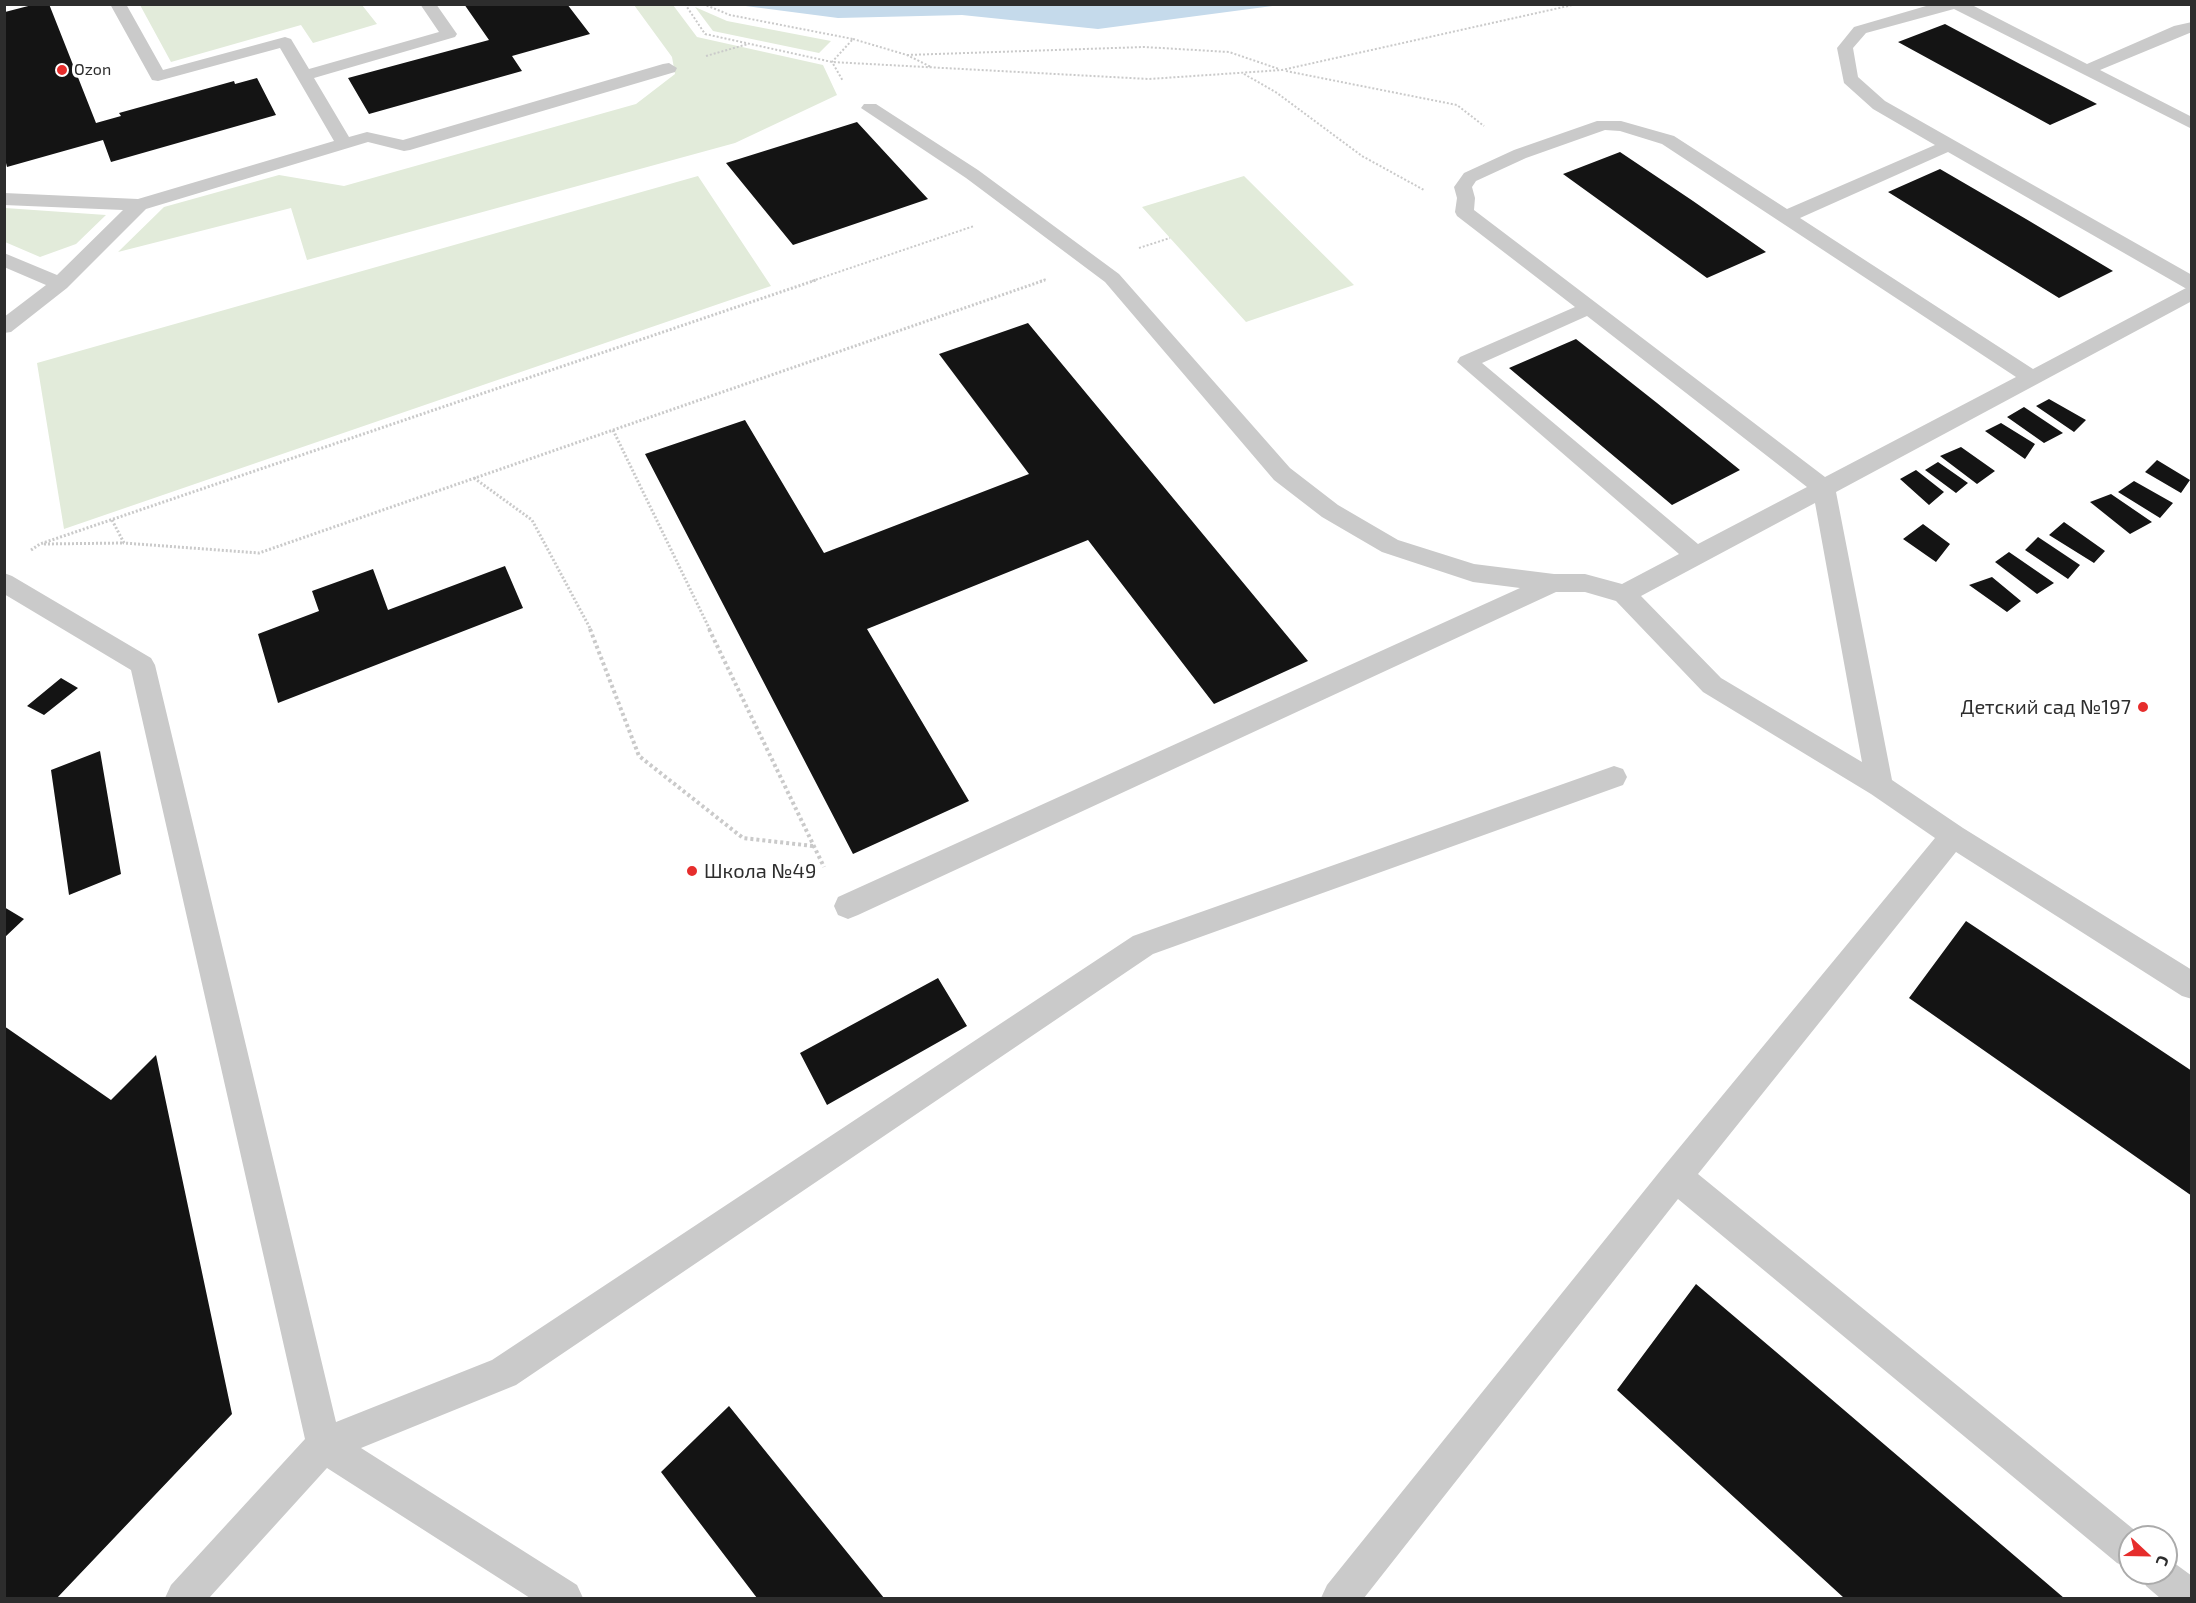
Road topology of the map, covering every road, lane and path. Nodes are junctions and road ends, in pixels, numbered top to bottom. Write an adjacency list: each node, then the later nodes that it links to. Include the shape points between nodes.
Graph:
1 (118, 4): 16 (lane, via 158,76 285,42)
2 (428, 4): 16 (lane, via 449,34)
3 (685, 4): 10 (path, via 705,34)
4 (703, 4): 8 (path, via 730,15)
5 (1577, 4): 13 (path)
6 (1955, 4): 14 (lane); 21 (lane, via 1860,30 1845,48 1850,79 1879,105)
7 (2192, 27): 14 (lane)
8 (852, 39): 9 (path); 10 (path)
9 (908, 55): 12 (path); 13 (path, via 1144,47 1229,52)
10 (832, 62): 12 (path); 17 (path)
11 (669, 68): 20 (lane, via 404,146 367,137)
12 (934, 69): 15 (path, via 1149,79)
13 (1282, 70): 15 (path); 22 (path, via 1457,105)
14 (2086, 70): 19 (lane)
15 (1242, 73): 26 (path, via 1277,93 1362,156)
16 (304, 76): 20 (lane)
17 (848, 90)
18 (870, 108): 25 (lane)
19 (2192, 123)
20 (344, 143): 24 (lane)
21 (1949, 145): 27 (lane); 32 (lane)
22 (1520, 154): 26 (lane, via 1470,177 1463,187); 27 (lane, via 1603,125 1621,126 1668,140)
23 (4, 199): 24 (lane)
24 (139, 206): 31 (lane)
25 (1021, 210): 30 (lane); 40 (path)
26 (1464, 212): 34 (lane)
27 (1785, 217): 36 (lane)
28 (1170, 238): 30 (path)
29 (4, 259): 31 (lane)
30 (1092, 263): 37 (path); 46 (lane, via 1113,278 1282,474 1330,512 1390,546 1473,573)
31 (60, 284): 35 (lane)
32 (2192, 284)
33 (2192, 293): 36 (lane)
34 (1589, 308): 39 (lane); 44 (lane, via 1467,362)
35 (4, 327)
36 (2032, 378): 39 (lane)
37 (613, 430): 38 (path); 51 (path)
38 (474, 478): 41 (path, via 259,553); 51 (path, via 532,520 595,638 639,756 743,838)
39 (1824, 488): 44 (lane); 49 (lane)
40 (112, 520): 41 (path); 42 (path)
41 (124, 543): 42 (path)
42 (40, 544): 43 (path)
43 (22, 556)
44 (1697, 556): 47 (lane)
45 (4, 582): 55 (lane, via 142,665)
46 (1554, 583): 47 (lane, via 1585,583); 52 (lane)
47 (1624, 594): 49 (lane, via 1712,685)
48 (1614, 777): 55 (lane, via 1143,945 504,1373)
49 (1880, 786): 50 (lane)
50 (1953, 836): 53 (lane); 54 (lane)
51 (813, 846): 52 (path)
52 (848, 906)
53 (2192, 986)
54 (1676, 1176): 56 (lane); 60 (lane)
55 (324, 1445): 58 (lane); 59 (lane)
56 (2118, 1540)
57 (2173, 1585): 61 (lane)
58 (184, 1599)
59 (564, 1599)
60 (1341, 1599)
61 (2190, 1599)

